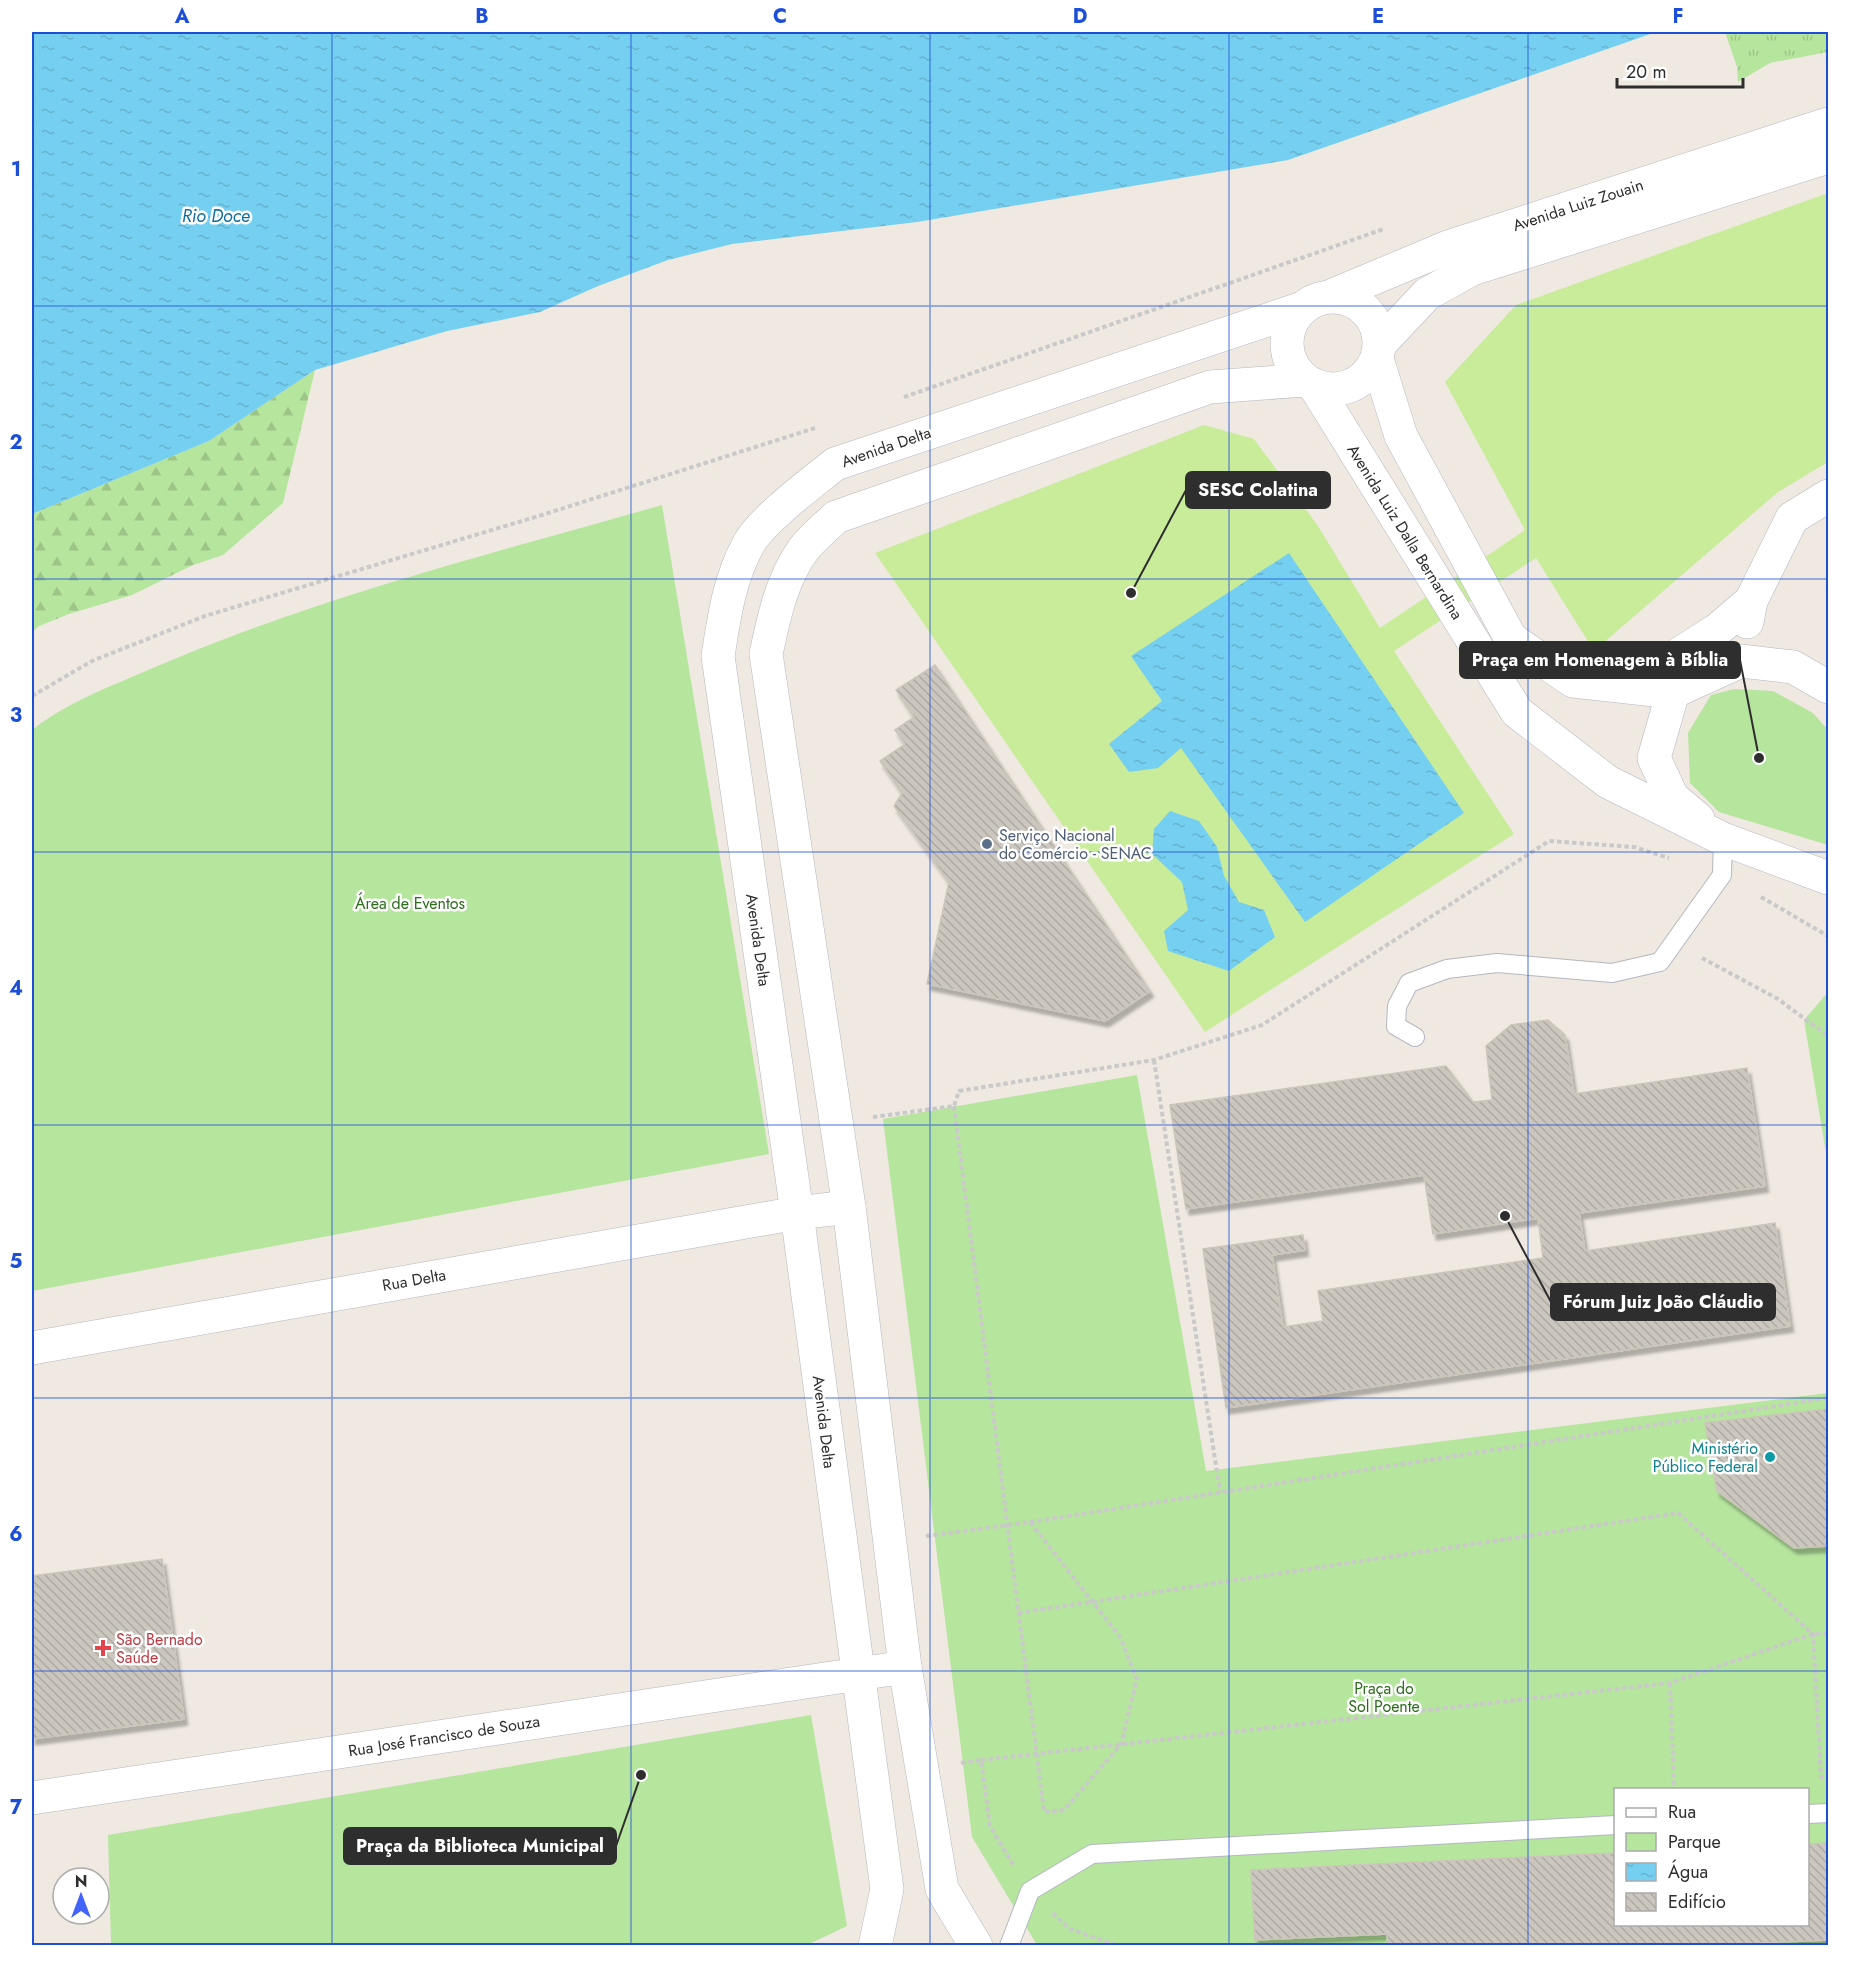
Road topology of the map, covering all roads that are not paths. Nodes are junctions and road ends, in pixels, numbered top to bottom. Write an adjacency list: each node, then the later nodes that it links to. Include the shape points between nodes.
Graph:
1 (1828, 124): 3 (street, Avenida Luiz Zouain, via 1448,247)
2 (1828, 157): 4 (street, Avenida Luiz Zouain, via 1472,269 1427,294)
3 (1317, 302): 4 (street, via 1346,298 1365,310 1378,328); 5 (street, via 1291,320 1285,343 1288,357); 16 (street, Avenida Delta, via 835,464 789,501 748,543 726,601 718,656)
4 (1378, 352): 5 (street, via 1366,375 1351,386 1332,389); 9 (street, via 1401,436 1511,639)
5 (1309, 383): 12 (street, Avenida Luiz Dalla Bernardina, via 1517,712 1608,782); 15 (street, via 1210,387 837,517 805,548 787,575 766,654)
6 (1828, 496): 7 (street, via 1792,518)
7 (1751, 601): 8 (street); 9 (street, via 1717,630 1646,675)
8 (1741, 661): 10 (street, via 1793,668); 11 (street)
9 (1573, 681): 11 (street)
10 (1828, 687)
11 (1673, 692): 12 (street, via 1654,758 1672,797)
12 (1723, 839): 13 (street, Avenida Luiz Dalla Bernardina); 14 (lane, via 1722,875 1660,962 1612,973 1497,963 1447,969 1409,983 1397,1006 1396,1026)
13 (1828, 878)
14 (1415, 1037)
15 (849, 1207): 16 (street, Rua Delta); 18 (street)
16 (797, 1213): 17 (street, Rua Delta); 19 (street, Avenida Delta)
17 (32, 1348)
18 (905, 1667): 19 (street, Rua José Francisco de Souza); 25 (street, via 942,1889)
19 (856, 1673): 20 (street, Rua José Francisco de Souza); 24 (street, Avenida Delta, via 887,1889)
20 (32, 1798)
21 (1828, 1813): 22 (lane)
22 (1809, 1814)
23 (1614, 1825): 26 (lane, via 1092,1854 1030,1891)
24 (875, 1946)
25 (976, 1946)
26 (1009, 1946)

